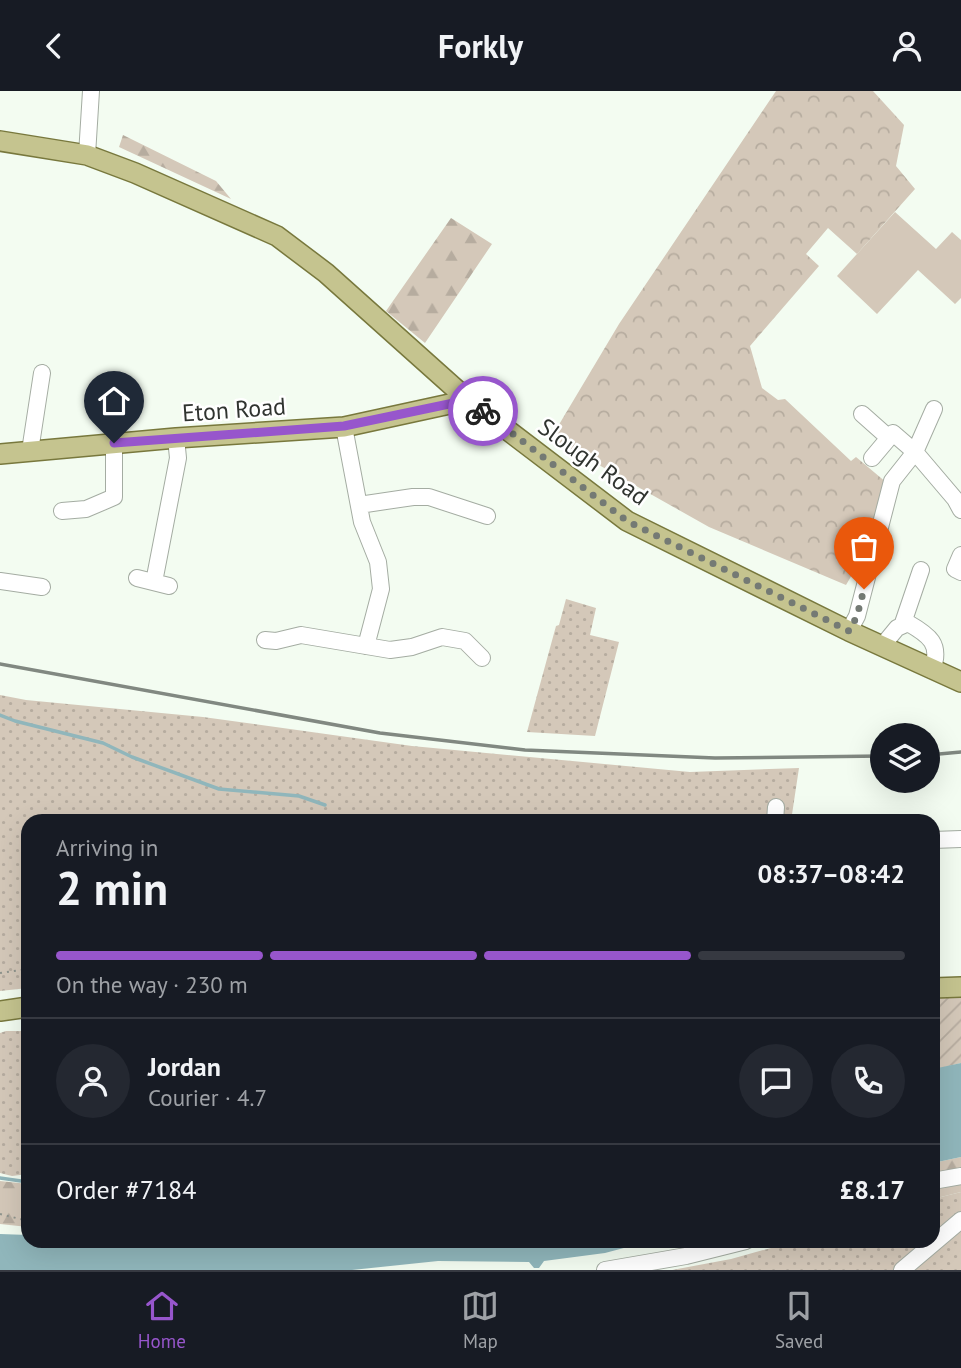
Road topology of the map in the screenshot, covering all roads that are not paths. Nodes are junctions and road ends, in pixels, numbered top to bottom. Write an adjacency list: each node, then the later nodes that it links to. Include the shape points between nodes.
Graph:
1 (91, 91): 3 (street)
2 (0, 141): 3 (main road, Slough Road)
3 (88, 155): 5 (main road, Slough Road, via 277,236)
4 (42, 373): 12 (street)
5 (468, 400): 8 (main road, Eton Road); 27 (main road, Slough Road, via 627,521)
6 (933, 409): 13 (street)
7 (862, 414): 9 (street)
8 (344, 426): 10 (main road, Eton Road); 16 (street)
9 (889, 437): 13 (street, via 893,433); 15 (street)
10 (176, 438): 11 (main road, Eton Road); 23 (street, via 178,457 161,584)
11 (114, 443): 12 (main road, Eton Road); 18 (street, via 114,497 86,509)
12 (30, 451): 14 (main road, Eton Road)
13 (915, 452): 17 (street); 27 (street, via 892,481 857,616)
14 (0, 454)
15 (872, 458)
16 (359, 505): 19 (street, via 429,497); 30 (street, via 378,562 381,589)
17 (961, 510)
18 (62, 511)
19 (487, 516)
20 (961, 555): 22 (street, via 955,569)
21 (921, 570): 26 (street)
22 (961, 572)
23 (137, 578)
24 (0, 580): 25 (street)
25 (42, 587)
26 (903, 623): 29 (street); 32 (street, via 923,631 931,640 937,653)
27 (849, 631): 29 (main road, Slough Road)
28 (265, 640): 30 (street, via 300,635)
29 (883, 645): 32 (main road, Slough Road)
30 (366, 646): 31 (street, via 390,650 442,637 465,641)
31 (482, 658)
32 (932, 670): 33 (main road, Slough Road)
33 (961, 682)
34 (961, 839): 35 (street)
35 (940, 840)
36 (961, 987): 37 (main road)
37 (940, 988)
38 (21, 1008): 39 (main road)
39 (0, 1011)
40 (961, 1176): 41 (street)
41 (940, 1180)
42 (961, 1220): 43 (street)
43 (940, 1238)
44 (718, 1248): 46 (street)
45 (928, 1248): 47 (street)
46 (605, 1270)
47 (902, 1270)

